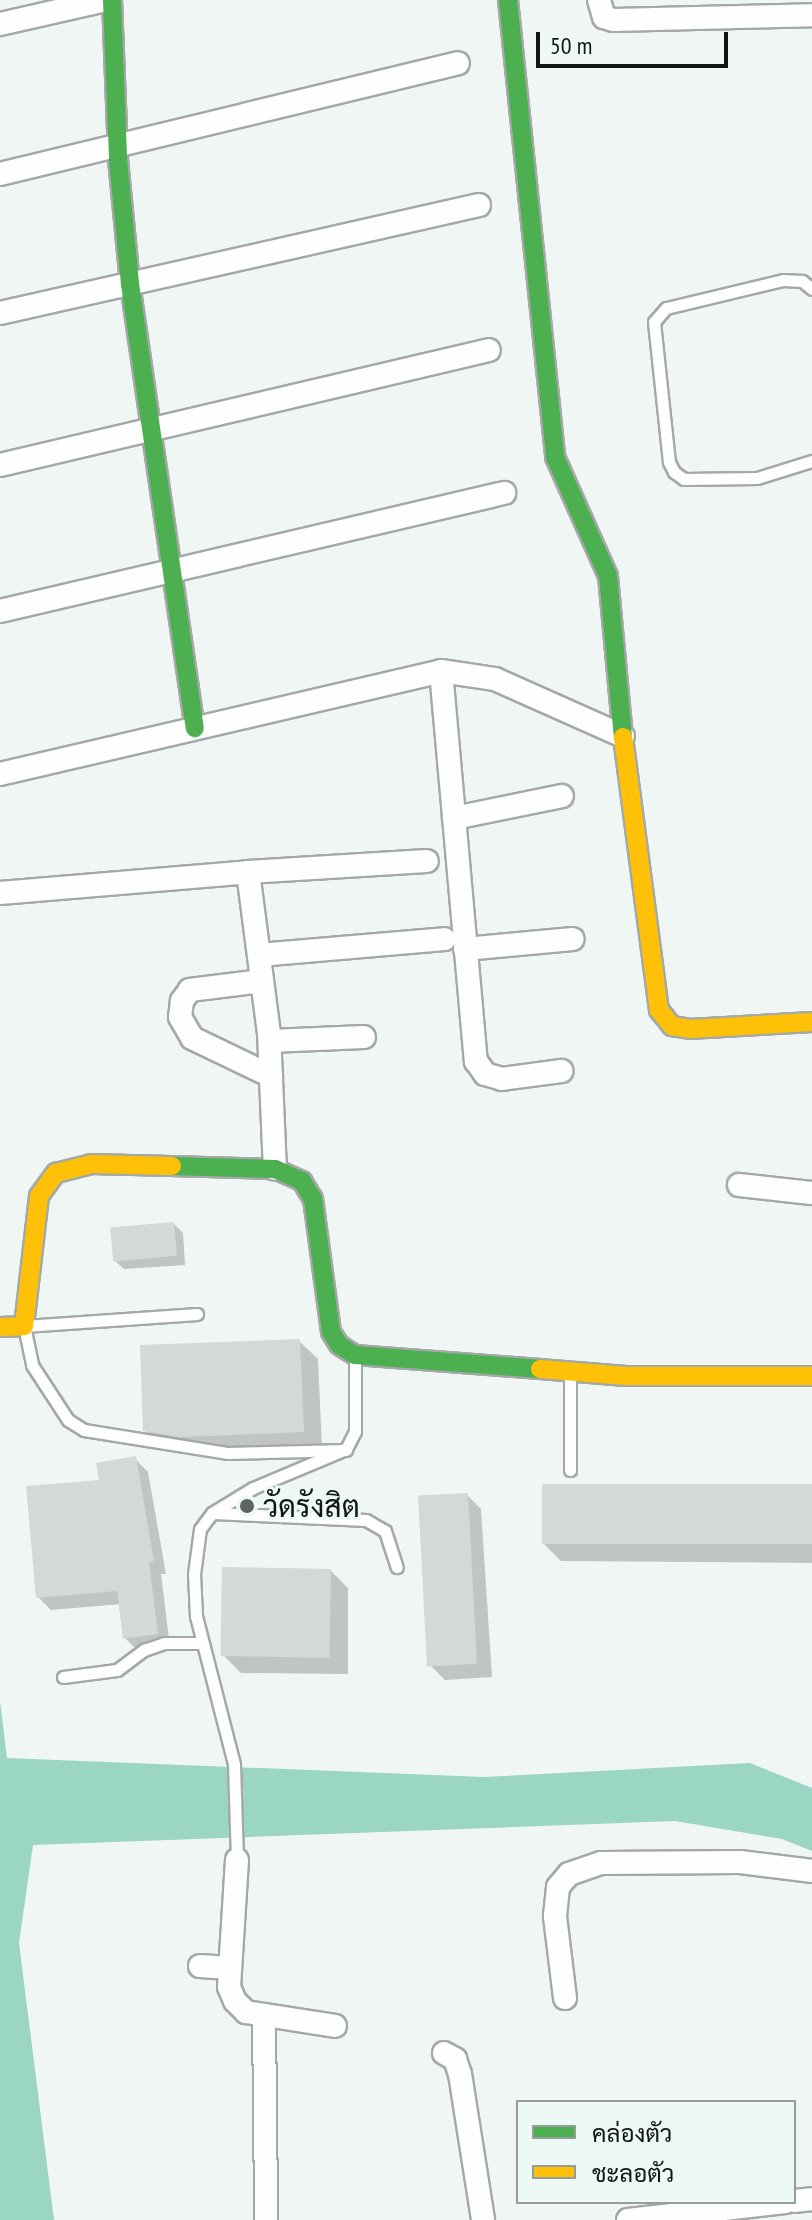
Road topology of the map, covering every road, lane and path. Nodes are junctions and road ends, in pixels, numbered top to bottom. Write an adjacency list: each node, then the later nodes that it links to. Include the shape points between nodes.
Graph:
1 (109, 0): 6 (street); 8 (street)
2 (508, 0): 23 (street, via 555,457 608,576)
3 (599, 0): 4 (street, via 604,17 613,20)
4 (727, 9): 5 (street)
5 (812, 15)
6 (0, 24)
7 (458, 63): 8 (street)
8 (118, 146): 9 (street); 11 (street)
9 (0, 174)
10 (479, 205): 11 (street)
11 (130, 284): 13 (street); 15 (street)
12 (812, 289): 16 (lane, via 802,281 783,280 666,308 654,322 674,472 684,479 757,478)
13 (0, 313)
14 (489, 350): 15 (street)
15 (152, 430): 17 (street); 19 (street)
16 (812, 461)
17 (0, 465)
18 (504, 493): 19 (street)
19 (172, 571): 20 (street); 22 (street)
20 (0, 611)
21 (441, 671): 22 (street); 23 (street, via 495,679); 26 (street)
22 (195, 728): 24 (street)
23 (623, 736): 35 (street, via 659,1010 672,1026 690,1029)
24 (0, 774)
25 (562, 796): 26 (street)
26 (454, 818): 32 (street)
27 (427, 861): 28 (street)
28 (248, 872): 29 (street); 33 (street)
29 (0, 893)
30 (444, 939): 33 (street)
31 (573, 939): 32 (street)
32 (465, 949): 38 (street, via 476,1061 485,1074 502,1079)
33 (259, 955): 34 (street)
34 (262, 981): 37 (street); 39 (street, via 190,990 180,1017 192,1038)
35 (812, 1022)
36 (364, 1037): 37 (street)
37 (270, 1041): 39 (street)
38 (561, 1071)
39 (271, 1076): 40 (street)
40 (275, 1169): 44 (street, via 91,1164 56,1173 39,1196); 46 (street, via 302,1181 313,1199 331,1332)
41 (739, 1185): 42 (street)
42 (812, 1193)
43 (197, 1314): 44 (lane)
44 (24, 1326): 45 (street); 49 (lane, via 32,1365 68,1420 84,1430 228,1453)
45 (0, 1327)
46 (355, 1355): 47 (street); 49 (lane, via 355,1431)
47 (570, 1373): 48 (street); 50 (lane)
48 (812, 1376)
49 (346, 1449): 51 (lane, via 253,1488)
50 (570, 1470)
51 (212, 1513): 52 (lane, via 366,1520 385,1531); 53 (lane, via 200,1529 194,1574)
52 (397, 1567)
53 (200, 1643): 54 (lane, via 164,1643 117,1670); 55 (lane, via 234,1764)
54 (63, 1677)
55 (237, 1860): 58 (street)
56 (812, 1871): 59 (street, via 740,1862 601,1863 569,1874 558,1887 555,1916)
57 (200, 1966): 58 (street)
58 (229, 1968): 60 (street, via 235,2001 246,2012)
59 (565, 1998)
60 (264, 2015): 61 (street); 65 (street)
61 (335, 2026)
62 (444, 2053): 66 (street, via 455,2059 460,2074)
63 (773, 2204): 64 (street)
64 (701, 2216): 67 (street)
65 (266, 2220)
66 (483, 2220)
67 (628, 2220)

